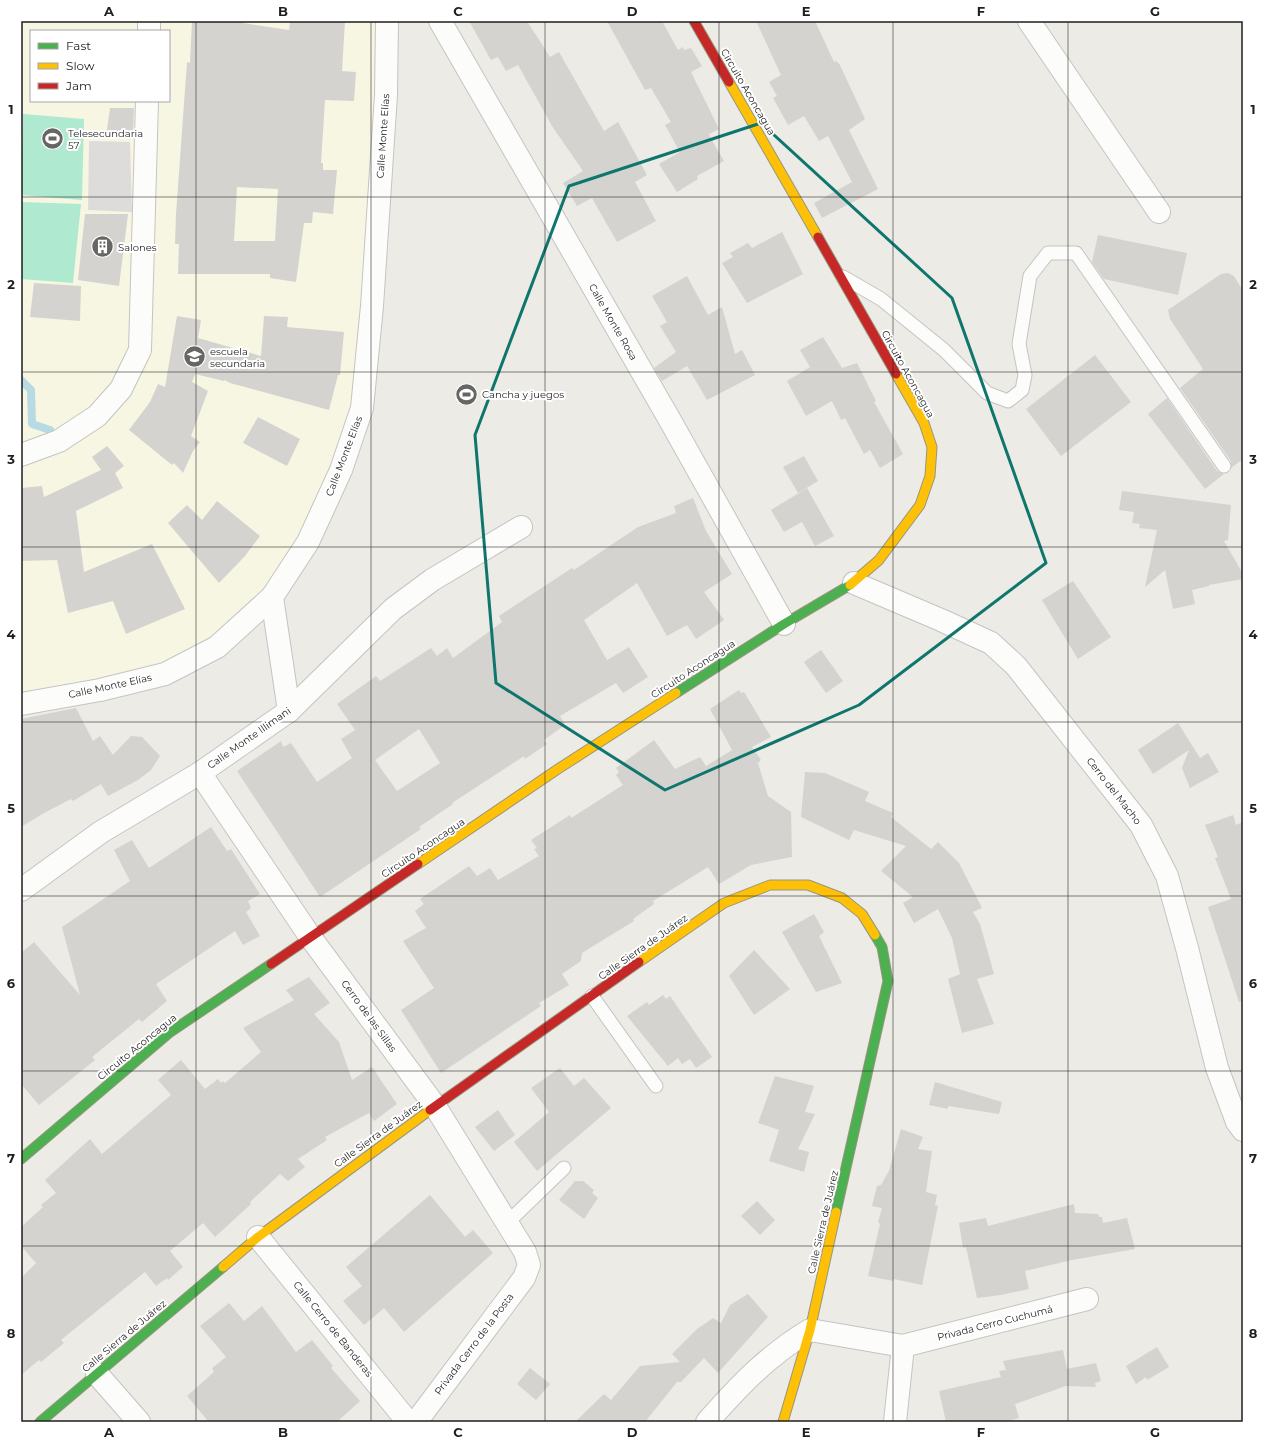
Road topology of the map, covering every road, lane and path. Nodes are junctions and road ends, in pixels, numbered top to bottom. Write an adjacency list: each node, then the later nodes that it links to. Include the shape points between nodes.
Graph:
1 (387, 21): 12 (street, Calle Monte Elías, via 386,95 372,306 362,408 341,470 308,542)
2 (440, 21): 13 (street, Calle Monte Rosa)
3 (694, 21): 7 (street, Circuito Aconcagua)
4 (1029, 21): 6 (street)
5 (147, 102): 8 (street, via 140,350 121,389 97,416 59,441)
6 (1159, 212)
7 (839, 275): 9 (lane, via 881,299 944,350 987,393 1008,401 1022,390 1025,375 1019,344 1030,276 1048,253 1076,253); 11 (street, Circuito Aconcagua, via 924,423 932,447 930,476 920,505 879,560)
8 (21, 455)
9 (1224, 466)
10 (520, 527): 15 (street, Calle Monte Illimani, via 432,580 393,609)
11 (854, 583): 13 (street, Circuito Aconcagua); 22 (street, Cerro del Macho, via 991,643 1016,666 1141,825 1167,876 1217,1068 1237,1122)
12 (272, 597): 14 (street, Calle Monte Elías, via 217,647 164,674 100,690); 15 (street)
13 (784, 624): 18 (street, Circuito Aconcagua, via 558,770)
14 (21, 704)
15 (289, 711): 16 (street, Calle Monte Illimani)
16 (200, 773): 17 (street, Calle Monte Illimani, via 101,832); 18 (street, Cerro de las Sillas)
17 (21, 890)
18 (311, 938): 21 (street, Cerro de las Sillas); 23 (street, Circuito Aconcagua, via 169,1033)
19 (592, 996): 20 (lane); 21 (street, Calle Sierra de Juárez); 29 (street, Calle Sierra de Juárez, via 724,903 770,885 808,885 842,898 862,914 882,947 888,980)
20 (656, 1086)
21 (434, 1106): 25 (street, Cerro de las Sillas); 26 (street, Calle Sierra de Juárez)
22 (1243, 1130)
23 (21, 1159)
24 (564, 1168): 25 (lane)
25 (508, 1222): 27 (street, Cerro de las Sillas, via 525,1252)
26 (258, 1237): 31 (street, Calle Sierra de Juárez); 34 (street, Calle Cerro de Banderas)
27 (529, 1265): 35 (street, Privada Cerro de la Posta, via 524,1278)
28 (1087, 1299): 30 (street, Privada Cerro Cuchumá)
29 (810, 1330): 30 (street); 36 (street, via 785,1345 760,1365); 37 (street, Calle Sierra de Juárez)
30 (903, 1346): 38 (street)
31 (97, 1374): 32 (street, Calle Sierra de Juárez); 33 (street)
32 (40, 1422)
33 (139, 1422)
34 (408, 1422)
35 (416, 1422)
36 (707, 1422)
37 (783, 1422)
38 (895, 1422)

